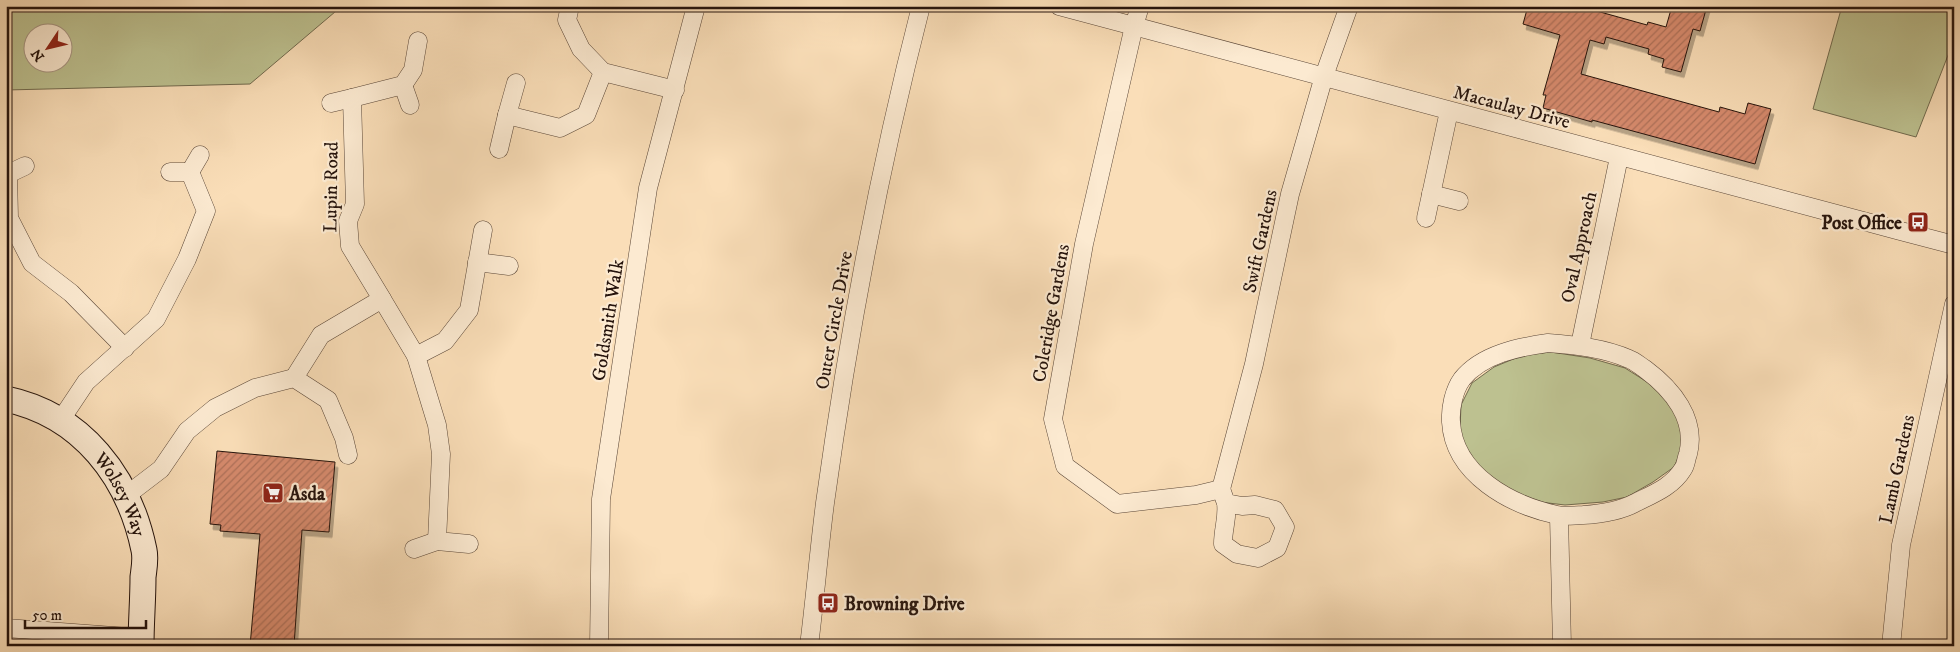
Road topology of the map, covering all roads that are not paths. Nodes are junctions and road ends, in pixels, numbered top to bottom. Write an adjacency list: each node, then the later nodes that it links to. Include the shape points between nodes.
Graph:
1 (570, 6): 9 (street, via 568,20 581,50)
2 (696, 6): 13 (street, Goldsmith Walk)
3 (921, 6): 51 (street, Outer Circle Drive, via 898,96 854,317 825,503)
4 (1059, 6): 7 (street, Macaulay Drive)
5 (1140, 6): 7 (street, Coleridge Gardens)
6 (1349, 6): 10 (street, Swift Gardens)
7 (1134, 26): 10 (street, Macaulay Drive); 43 (street, Coleridge Gardens, via 1084,244 1053,419 1065,466 1117,504 1196,495)
8 (418, 41): 12 (street, via 413,70)
9 (603, 72): 13 (street); 18 (street, via 586,115 560,128)
10 (1324, 76): 17 (street, Macaulay Drive); 43 (street, Swift Gardens, via 1290,194)
11 (516, 83): 18 (street)
12 (403, 85): 14 (street); 16 (street)
13 (674, 90): 50 (street, Goldsmith Walk, via 648,188 601,499)
14 (352, 98): 15 (street); 33 (street, Lupin Road, via 355,204 348,221 350,246)
15 (331, 104)
16 (410, 105)
17 (1449, 111): 21 (street, Macaulay Drive); 26 (street)
18 (508, 115): 19 (street)
19 (498, 149)
20 (200, 156): 24 (street)
21 (1618, 157): 30 (street, Macaulay Drive); 35 (street, Oval Approach)
22 (25, 166): 25 (street)
23 (170, 172): 24 (street)
24 (190, 172): 36 (street, via 206,211 187,259 156,320)
25 (7, 174): 36 (street, via 9,218 32,263 70,293)
26 (1431, 194): 27 (street); 28 (street)
27 (1459, 201)
28 (1426, 218)
29 (483, 230): 31 (street)
30 (1954, 245)
31 (477, 262): 32 (street); 37 (street, via 469,310 445,342)
32 (509, 266)
33 (382, 299): 37 (street, Lupin Road); 38 (street, via 321,335)
34 (1954, 304): 53 (street, Lamb Gardens, via 1900,545)
35 (1580, 345): 44 (street, via 1631,359 1662,382 1686,416 1692,441 1684,468 1668,486 1631,505 1598,514); 44 (street, via 1548,343 1520,347 1476,366 1462,379 1450,413 1451,431 1462,457 1482,481 1512,501)
36 (125, 348): 40 (street, via 86,382)
37 (416, 356): 45 (street, Lupin Road, via 437,425 441,454)
38 (294, 378): 41 (street, via 328,400); 42 (street, via 255,388 215,408 187,431 161,469)
39 (6, 399): 40 (street, Wolsey Way, via 27,403)
40 (60, 421): 42 (street, Wolsey Way, via 91,444 109,465)
41 (348, 455)
42 (127, 495): 49 (street, Wolsey Way, via 144,552)
43 (1224, 496)
44 (1559, 516): 52 (street)
45 (437, 541): 46 (street); 47 (street)
46 (469, 544)
47 (414, 549)
48 (6, 628): 49 (street)
49 (141, 642)
50 (599, 646)
51 (809, 646)
52 (1562, 646)
53 (1891, 646)

